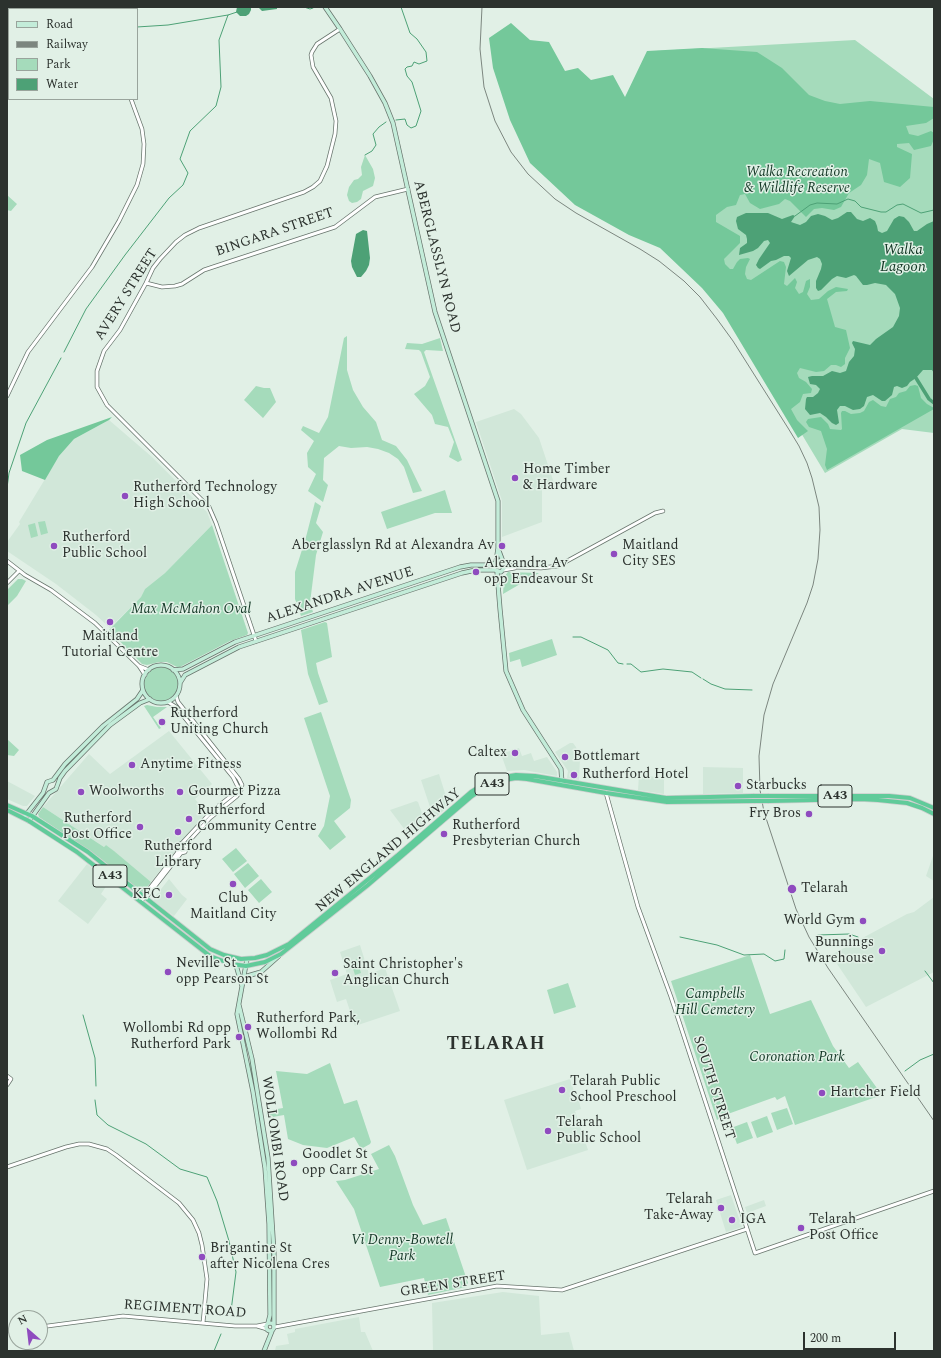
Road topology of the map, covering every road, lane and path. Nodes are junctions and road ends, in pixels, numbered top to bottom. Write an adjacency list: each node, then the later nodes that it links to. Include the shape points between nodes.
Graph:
1 (324, 7): 2 (main road, ABERGLASSLYN ROAD)
2 (340, 29): 4 (main road, ABERGLASSLYN ROAD, via 385,103 393,123); 5 (street, AVERY STREET, via 317,44 311,55 313,67 331,98 336,120 329,160 320,181 308,190 192,231 176,242 160,259)
3 (131, 100): 6 (street, via 142,129 144,144 143,164 137,185 92,267 28,352)
4 (408, 189): 5 (street, BINGARA STREET, via 375,197 335,227 204,270 182,284 162,287); 8 (main road, ABERGLASSLYN ROAD, via 435,312 498,501)
5 (146, 283): 18 (street, AVERY STREET, via 120,330 104,351 97,371 97,387 107,405 209,507)
6 (7, 396)
7 (663, 511): 12 (street, via 558,566)
8 (498, 548): 10 (main road, ABERGLASSLYN ROAD); 11 (main road, ABERGLASSLYN ROAD)
9 (7, 561): 13 (street)
10 (496, 563): 11 (main road); 14 (main road); 18 (main road, ALEXANDRA AVENUE, via 460,567)
11 (504, 564): 12 (street); 15 (main road)
12 (517, 567): 15 (street)
13 (19, 571): 16 (street); 20 (street, via 48,588 91,620)
14 (496, 571): 15 (main road); 17 (main road); 19 (main road, ALEXANDRA AVENUE, via 476,570 462,573)
15 (503, 571): 17 (main road)
16 (7, 583)
17 (499, 586): 30 (main road, via 503,648 508,676 526,715 561,769)
18 (254, 636): 19 (street, AVERY STREET); 22 (main road, ALEXANDRA AVENUE, via 230,644 184,669)
19 (256, 641): 24 (main road, ALEXANDRA AVENUE, via 234,648 185,674)
20 (140, 666): 21 (street); 23 (street)
21 (149, 670): 22 (main road, via 162,665); 23 (main road)
22 (174, 670): 24 (main road, via 179,676)
23 (145, 675): 25 (main road, via 142,682)
24 (180, 683): 26 (main road)
25 (143, 690): 27 (main road); 29 (main road, via 139,698 103,726)
26 (176, 696): 28 (main road); 34 (street, via 239,779)
27 (150, 699): 28 (main road, via 156,703); 32 (main road, via 140,703 110,725 65,771)
28 (168, 702): 34 (street, via 176,707 202,738)
29 (53, 780): 31 (main road, via 48,781); 32 (main road)
30 (561, 780): 33 (main road); 37 (highway, NEW ENGLAND HIGHWAY / A43, via 666,798); 53 (highway, NEW ENGLAND HIGHWAY / A43, via 516,774 487,782 471,792 289,944 268,955)
31 (46, 786): 35 (main road); 42 (main road)
32 (57, 786): 35 (main road)
33 (566, 786): 36 (highway, NEW ENGLAND HIGHWAY / A43); 52 (highway, NEW ENGLAND HIGHWAY / A43, via 516,778 499,781 484,788)
34 (240, 788): 47 (street, via 212,811); 48 (street, via 237,796 210,818)
35 (52, 790): 44 (main road)
36 (606, 793): 37 (highway, NEW ENGLAND HIGHWAY / A43, via 667,802); 63 (street, SOUTH STREET, via 640,913 671,997)
37 (753, 799): 38 (highway, NEW ENGLAND HIGHWAY / A43, bridge)
38 (769, 799): 40 (highway, NEW ENGLAND HIGHWAY / A43, via 894,796 920,801); 43 (highway, NEW ENGLAND HIGHWAY / A43, via 860,798 894,801 907,803)
39 (7, 805): 42 (highway, NEW ENGLAND HIGHWAY / A43)
40 (934, 808)
41 (7, 810): 45 (highway, NEW ENGLAND HIGHWAY / A43)
42 (27, 813): 44 (highway, NEW ENGLAND HIGHWAY / A43); 45 (main road)
43 (934, 814)
44 (32, 816): 46 (main road); 50 (highway, NEW ENGLAND HIGHWAY / A43, via 88,852)
45 (24, 818): 46 (highway, NEW ENGLAND HIGHWAY / A43)
46 (29, 821): 51 (highway, NEW ENGLAND HIGHWAY / A43, via 77,852)
47 (182, 843): 48 (street); 49 (street, via 177,847)
48 (186, 846): 49 (street, via 186,851)
49 (180, 852): 50 (street)
50 (145, 898): 51 (street); 53 (highway, NEW ENGLAND HIGHWAY / A43, via 210,949 234,958)
51 (141, 902): 54 (highway, NEW ENGLAND HIGHWAY / A43, via 210,956)
52 (281, 954): 55 (highway, NEW ENGLAND HIGHWAY / A43, via 265,962); 56 (main road, via 261,972)
53 (247, 959): 55 (main road, WOLLOMBI ROAD)
54 (236, 965): 55 (highway, NEW ENGLAND HIGHWAY / A43); 57 (main road)
55 (246, 966): 56 (main road, WOLLOMBI ROAD)
56 (244, 977): 57 (main road, WOLLOMBI ROAD)
57 (243, 987): 61 (main road, WOLLOMBI ROAD, via 239,1005 258,1091)
58 (7, 1076): 59 (street, via 11,1079)
59 (7, 1085)
60 (7, 1167): 64 (street, via 66,1147 89,1144 107,1149 179,1203 193,1220 202,1245 207,1279)
61 (267, 1168): 65 (main road, WOLLOMBI ROAD, via 270,1315); 68 (main road, WOLLOMBI ROAD, via 274,1253)
62 (934, 1191): 63 (street, SOUTH STREET, via 755,1253)
63 (747, 1230): 68 (street, GREEN STREET, via 562,1290 497,1286)
64 (204, 1323): 66 (street, REGIMENT ROAD, via 123,1316); 67 (street, REGIMENT ROAD)
65 (268, 1324): 67 (street, REGIMENT ROAD); 68 (main road, via 271,1323); 69 (main road, WOLLOMBI ROAD)
66 (48, 1326)
67 (257, 1326): 69 (street, REGIMENT ROAD)
68 (274, 1327): 69 (main road); 70 (main road, WOLLOMBI ROAD)
69 (267, 1330): 70 (main road, WOLLOMBI ROAD)
70 (269, 1339): 71 (main road, WOLLOMBI ROAD)
71 (264, 1351)

